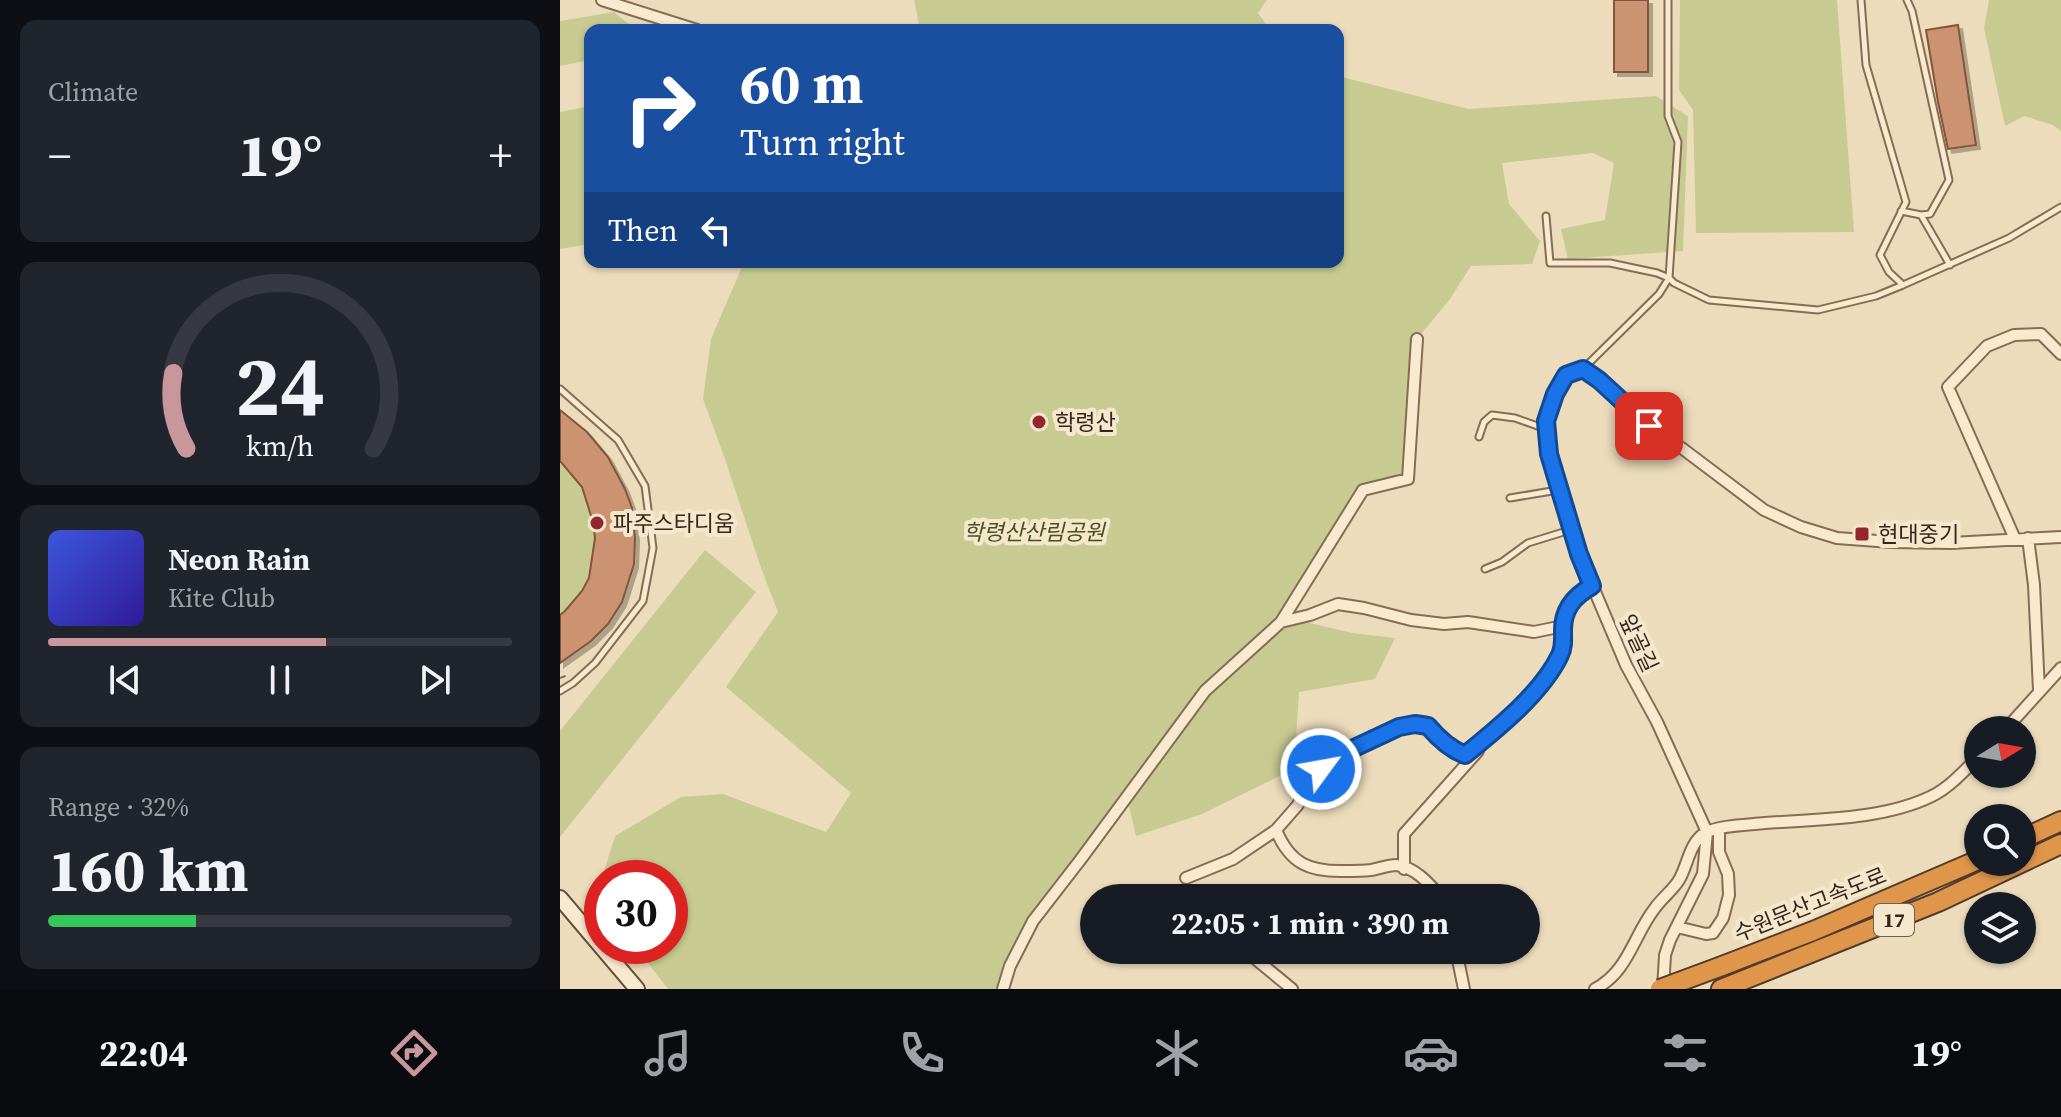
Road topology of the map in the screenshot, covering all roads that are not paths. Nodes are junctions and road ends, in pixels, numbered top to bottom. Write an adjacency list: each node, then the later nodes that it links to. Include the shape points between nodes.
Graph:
1 (1668, 0): 11 (lane, via 1668,116 1678,142)
2 (1861, 0): 7 (lane, via 1866,65 1906,202)
3 (1907, 0): 8 (lane, via 1949,180 1930,214)
4 (608, 1): 5 (street)
5 (679, 24)
6 (2061, 207): 10 (lane)
7 (1901, 211): 8 (lane); 12 (lane, via 1880,255)
8 (1921, 215): 10 (lane)
9 (1546, 216): 11 (lane, via 1550,263 1610,263)
10 (1950, 265): 12 (lane)
11 (1669, 278): 12 (lane, via 1709,300 1818,310); 15 (lane)
12 (1903, 285)
13 (1417, 339): 27 (street, via 1408,479 1363,490)
14 (2061, 354): 24 (street, via 2041,334 2014,335 1987,346 1948,387)
15 (1583, 369): 17 (street, 앞골길, via 1566,375 1555,394); 24 (street, via 1649,426 1764,510 1801,527 1837,538 1891,542)
16 (560, 389): 31 (lane, via 618,440 645,486 653,548 643,601 595,663)
17 (1547, 429): 18 (lane, via 1492,415); 19 (street, 앞골길)
18 (1479, 437)
19 (1559, 490): 20 (lane); 21 (street, 앞골길)
20 (1510, 498)
21 (1571, 529): 25 (lane, via 1528,543); 26 (street, 앞골길)
22 (2061, 537): 23 (street)
23 (2028, 538): 24 (street); 30 (street)
24 (2015, 539)
25 (1485, 569)
26 (1592, 586): 28 (street, via 1566,609); 38 (street, 앞골길)
27 (1281, 622): 28 (street, via 1338,604 1444,624 1468,622 1534,632); 51 (street, via 1205,691 1033,921)
28 (1563, 626): 33 (street, via 1561,654 1522,706)
29 (2061, 668): 30 (street)
30 (2039, 690): 32 (street)
31 (560, 691)
32 (2017, 716)
33 (1496, 730): 36 (street, via 1465,755 1428,726 1399,727 1321,769); 42 (street, via 1404,834)
34 (1964, 770): 37 (street, via 1934,795 1887,812)
35 (2061, 821): 39 (highway)
36 (1276, 830): 42 (street, via 1296,861 1308,868); 43 (street, via 1233,859)
37 (1719, 830): 38 (street); 46 (street, via 1729,895 1723,918 1713,933)
38 (1707, 832): 46 (street, 앞골길, via 1703,874); 54 (street, via 1696,841 1679,880 1654,908 1623,965)
39 (2036, 833)
40 (2061, 844): 49 (highway, 수원문산고속도로 / 17, via 1938,902)
41 (1964, 866): 55 (highway, 수원문산고속도로 / 17, bridge)
42 (1404, 869): 44 (street)
43 (1186, 878)
44 (1430, 884)
45 (560, 898): 50 (street)
46 (1677, 927): 55 (street, 앞골길, via 1665,955)
47 (1262, 964): 52 (street)
48 (1459, 964): 53 (street)
49 (1723, 988)
50 (637, 989)
51 (1003, 989)
52 (1292, 989)
53 (1464, 989)
54 (1595, 989)
55 (1662, 989)

